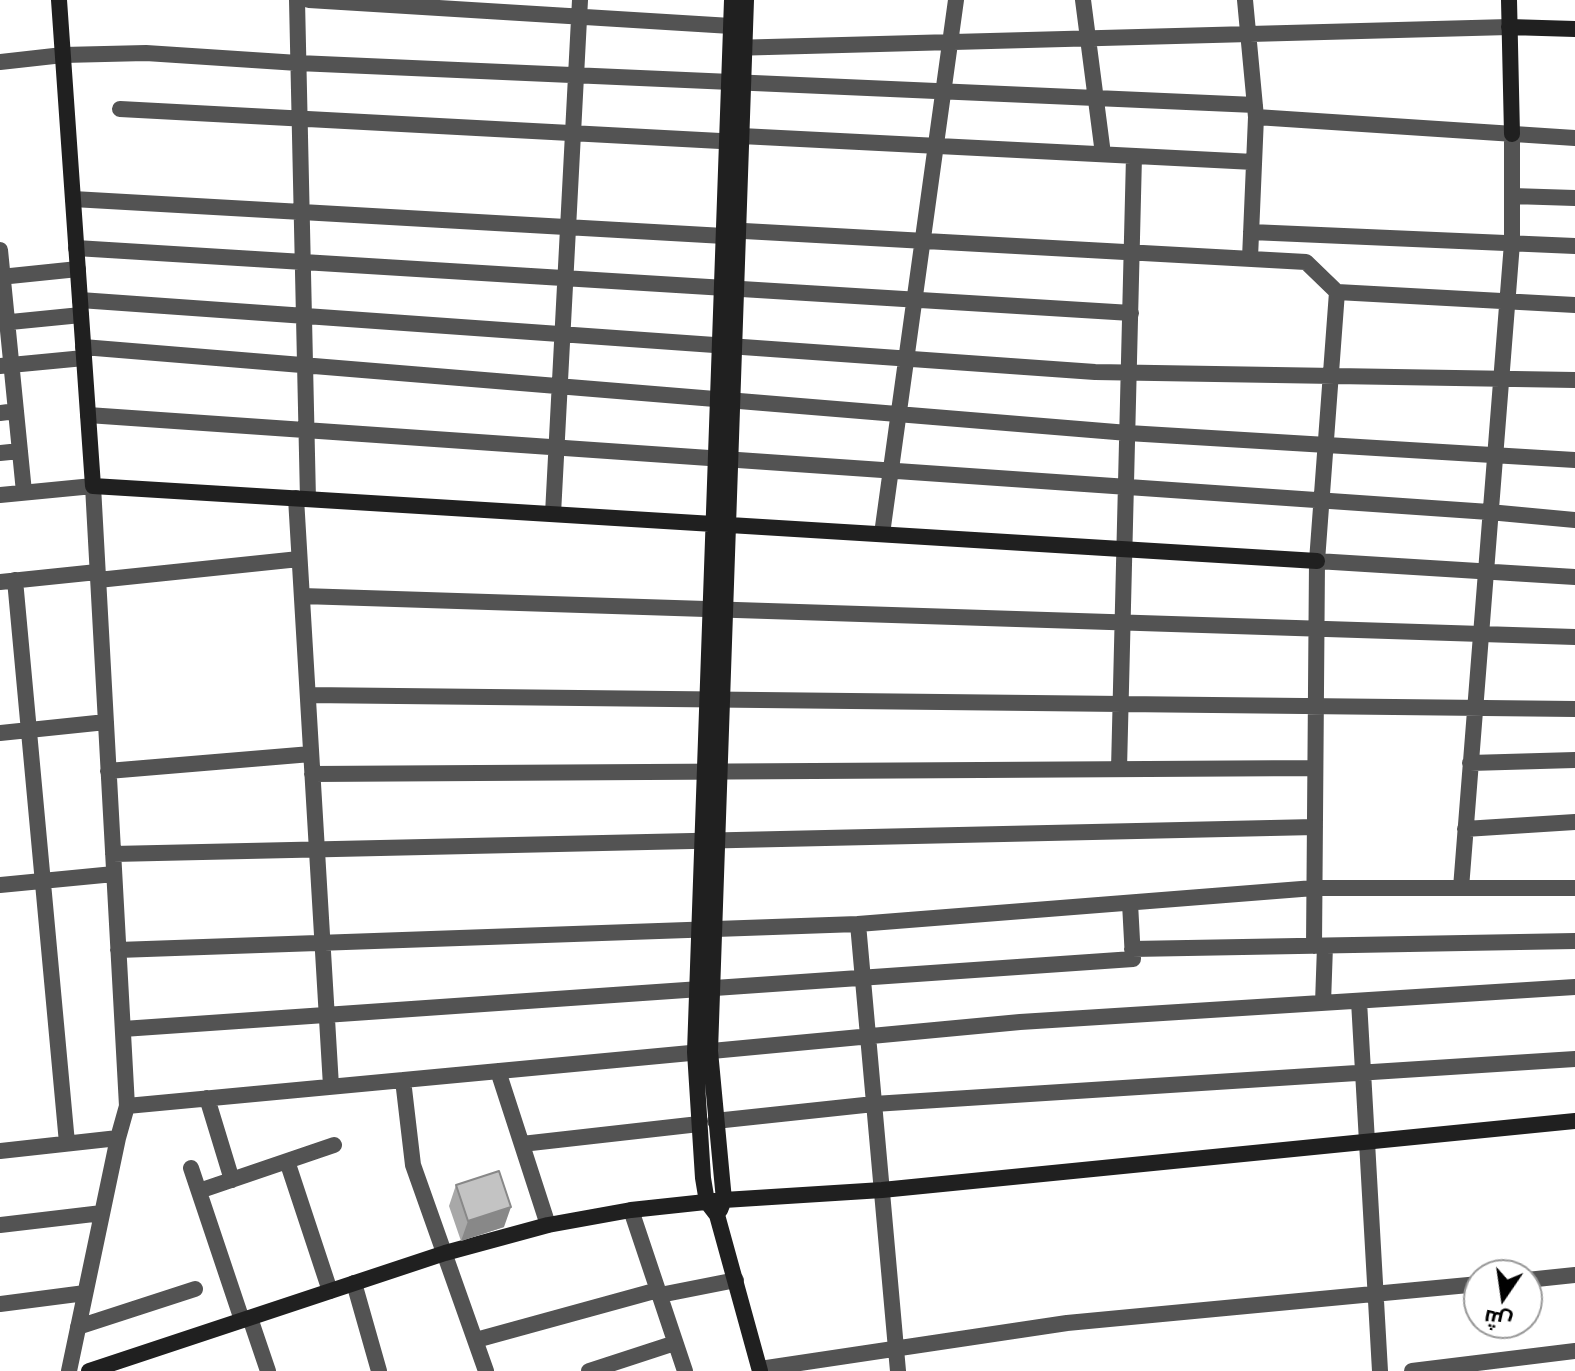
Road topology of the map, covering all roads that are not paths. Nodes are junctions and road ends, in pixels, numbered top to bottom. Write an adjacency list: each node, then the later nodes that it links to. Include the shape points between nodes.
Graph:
1 (59, 0): 18 (street)
2 (297, 0): 20 (street)
3 (309, 0): 10 (street)
4 (732, 0): 11 (street)
5 (746, 0): 17 (street)
6 (956, 0): 16 (street)
7 (1083, 0): 15 (street)
8 (1245, 0): 14 (street)
9 (1509, 0): 12 (street)
10 (579, 8): 11 (street); 21 (street)
11 (731, 26): 17 (street)
12 (1509, 27): 13 (street); 14 (street); 29 (street)
13 (1575, 29)
14 (1248, 34): 15 (street); 26 (street)
15 (1088, 39): 16 (street); 24 (street)
16 (950, 42): 17 (street); 23 (street)
17 (737, 48): 22 (street)
18 (63, 55): 19 (street); 20 (street, via 146,53); 38 (street)
19 (0, 62)
20 (298, 63): 21 (street); 27 (street)
21 (576, 75): 22 (street); 28 (street)
22 (736, 82): 23 (street); 31 (street)
23 (943, 91): 24 (street); 32 (street)
24 (1095, 98): 26 (street); 33 (street)
25 (120, 109): 27 (street)
26 (1255, 111): 29 (street); 35 (street)
27 (299, 119): 28 (street); 39 (street)
28 (573, 133): 31 (street); 40 (street)
29 (1512, 134): 30 (street); 36 (street)
30 (1575, 138)
31 (736, 140): 32 (street); 41 (street)
32 (936, 146): 33 (street); 43 (street)
33 (1103, 154): 34 (street)
34 (1134, 156): 35 (street); 48 (street)
35 (1254, 162): 42 (street)
36 (1512, 196): 37 (street); 44 (street)
37 (1575, 198)
38 (73, 199): 39 (street); 46 (street)
39 (301, 212): 40 (street); 50 (street)
40 (568, 227): 41 (street); 53 (street)
41 (729, 232): 43 (street); 54 (street)
42 (1251, 232): 44 (street); 49 (street)
43 (923, 241): 48 (street); 56 (street)
44 (1512, 243): 45 (street); 57 (street)
45 (1575, 246)
46 (76, 248): 50 (street); 51 (street)
47 (0, 250): 52 (street)
48 (1132, 252): 49 (street); 60 (street)
49 (1250, 258): 55 (street, via 1306,262)
50 (302, 262): 53 (street); 61 (street)
51 (78, 269): 52 (street); 59 (street)
52 (1, 276): 62 (street)
53 (565, 278): 54 (street); 63 (street)
54 (729, 288): 56 (street); 64 (street)
55 (1337, 292): 57 (street); 70 (street)
56 (915, 299): 60 (street); 66 (street)
57 (1507, 301): 58 (street); 71 (street)
58 (1575, 305)
59 (80, 308): 61 (street); 62 (street); 65 (street)
60 (1131, 313): 69 (street)
61 (304, 315): 63 (street); 67 (street)
62 (4, 323): 68 (street)
63 (562, 334): 64 (street); 73 (street)
64 (727, 346): 66 (street); 74 (street)
65 (83, 353): 67 (street); 68 (street); 77 (street)
66 (907, 358): 69 (street); 76 (street)
67 (305, 365): 73 (street); 78 (street)
68 (6, 366): 75 (street)
69 (1129, 372): 70 (street); 79 (street)
70 (1331, 376): 71 (street); 80 (street)
71 (1500, 379): 72 (street); 84 (street)
72 (1575, 380)
73 (560, 386): 74 (street); 81 (street)
74 (725, 400): 76 (street); 85 (street)
75 (8, 412): 82 (street)
76 (899, 414): 79 (street); 87 (street)
77 (88, 415): 78 (street); 88 (street)
78 (306, 430): 81 (street); 92 (street)
79 (1128, 433): 80 (street); 89 (street)
80 (1326, 445): 84 (street); 93 (street)
81 (557, 447): 85 (street); 95 (street)
82 (20, 451): 83 (street); 90 (street)
83 (0, 453)
84 (1494, 455): 86 (street); 94 (street)
85 (723, 459): 87 (street); 97 (street)
86 (1575, 460)
87 (891, 471): 89 (street); 98 (street)
88 (93, 486): 90 (street); 92 (street); 103 (street)
89 (1126, 487): 93 (street); 99 (street)
90 (24, 492): 91 (street)
91 (0, 495)
92 (302, 499): 95 (street); 100 (street)
93 (1322, 500): 94 (street); 101 (street)
94 (1489, 512): 96 (street); 102 (street)
95 (553, 514): 97 (street)
96 (1575, 520)
97 (721, 524): 98 (street); 107 (street)
98 (882, 534): 99 (street)
99 (1125, 549): 101 (street); 108 (street)
100 (299, 559): 103 (street); 106 (street)
101 (1317, 561): 102 (street); 109 (street)
102 (1485, 571): 104 (street); 110 (street)
103 (98, 576): 105 (street); 118 (street)
104 (1575, 577)
105 (8, 581): 119 (street)
106 (302, 596): 107 (street); 112 (street)
107 (718, 609): 108 (street); 113 (street)
108 (1123, 622): 109 (street); 114 (street)
109 (1317, 628): 110 (street); 115 (street)
110 (1480, 634): 111 (street); 116 (street)
111 (1575, 637)
112 (308, 695): 113 (street); 121 (street)
113 (714, 700): 114 (street); 127 (street)
114 (1121, 704): 115 (street); 125 (street)
115 (1316, 706): 116 (street); 124 (street)
116 (1474, 708): 117 (street); 123 (street)
117 (1575, 709)
118 (106, 722): 119 (street); 126 (street)
119 (29, 730): 120 (street); 136 (street)
120 (0, 733)
121 (311, 754): 126 (street); 128 (street)
122 (1575, 760): 123 (street)
123 (1470, 763): 131 (street)
124 (1315, 768): 125 (street); 130 (street)
125 (1119, 769): 127 (street)
126 (108, 771): 134 (street)
127 (712, 772): 128 (street); 132 (street)
128 (312, 774): 133 (street)
129 (1575, 822): 131 (street)
130 (1315, 827): 132 (street); 138 (street)
131 (1465, 829): 139 (street)
132 (710, 840): 133 (street); 143 (street)
133 (317, 849): 134 (street); 145 (street)
134 (113, 854): 135 (street)
135 (114, 874): 136 (street); 148 (street)
136 (43, 881): 137 (street); 170 (street)
137 (0, 885)
138 (1314, 888): 139 (street); 141 (street); 146 (street)
139 (1461, 888): 140 (street)
140 (1575, 888)
141 (1130, 903): 142 (street); 147 (street)
142 (858, 924): 143 (street); 149 (street)
143 (707, 929): 145 (street); 151 (street)
144 (1575, 941): 146 (street)
145 (323, 942): 148 (street); 154 (street)
146 (1319, 946): 147 (street); 153 (street)
147 (1132, 949): 149 (street, via 1133,959)
148 (118, 950): 155 (street)
149 (863, 978): 151 (street); 156 (street)
150 (1575, 987): 152 (street)
151 (704, 989): 154 (street); 157 (street)
152 (1359, 1001): 153 (street); 160 (street)
153 (1323, 1003): 156 (street)
154 (327, 1015): 155 (street); 162 (street)
155 (123, 1029): 165 (street)
156 (868, 1036): 157 (street); 164 (street)
157 (702, 1052): 159 (street); 167 (street)
158 (1575, 1059): 160 (street)
159 (498, 1071): 161 (street); 171 (street)
160 (1362, 1073): 164 (street); 169 (street)
161 (403, 1080): 162 (street); 184 (street, via 413,1165)
162 (331, 1086): 163 (street)
163 (207, 1098): 165 (street); 176 (street)
164 (874, 1104): 167 (street); 177 (street)
165 (127, 1106): 168 (street)
166 (1575, 1121): 169 (street)
167 (707, 1122): 171 (street); 179 (street, via 703,1178)
168 (118, 1138): 170 (street); 181 (street)
169 (1366, 1141): 177 (street); 194 (street)
170 (67, 1143): 173 (street)
171 (522, 1144): 183 (street)
172 (334, 1145): 174 (street)
173 (0, 1151)
174 (287, 1161): 176 (street); 191 (street)
175 (191, 1168): 178 (street)
176 (232, 1180): 178 (street)
177 (882, 1190): 179 (street); 200 (street)
178 (199, 1191): 196 (street)
179 (716, 1206): 180 (street); 187 (street)
180 (631, 1210): 183 (street); 193 (street)
181 (102, 1213): 182 (street); 192 (street)
182 (0, 1225)
183 (548, 1225): 184 (street)
184 (445, 1253): 188 (street); 198 (street)
185 (1575, 1275): 186 (street)
186 (1543, 1278)
187 (736, 1280): 193 (street); 202 (street)
188 (354, 1283): 191 (street); 206 (street)
189 (1463, 1286): 194 (street)
190 (195, 1289): 197 (street)
191 (330, 1291): 196 (street)
192 (85, 1293): 195 (street); 197 (street)
193 (659, 1293): 198 (street); 199 (street)
194 (1375, 1294): 200 (street, via 1067,1323); 211 (street)
195 (0, 1304)
196 (246, 1319): 204 (street); 205 (street)
197 (78, 1327): 203 (street)
198 (476, 1340): 207 (street)
199 (675, 1343): 208 (street); 209 (street)
200 (896, 1349): 202 (street); 210 (street)
201 (1575, 1351): 212 (street)
202 (760, 1370)
203 (69, 1371)
204 (89, 1371)
205 (268, 1371)
206 (379, 1371)
207 (486, 1371)
208 (590, 1371)
209 (685, 1371)
210 (898, 1371)
211 (1380, 1371)
212 (1412, 1371)

